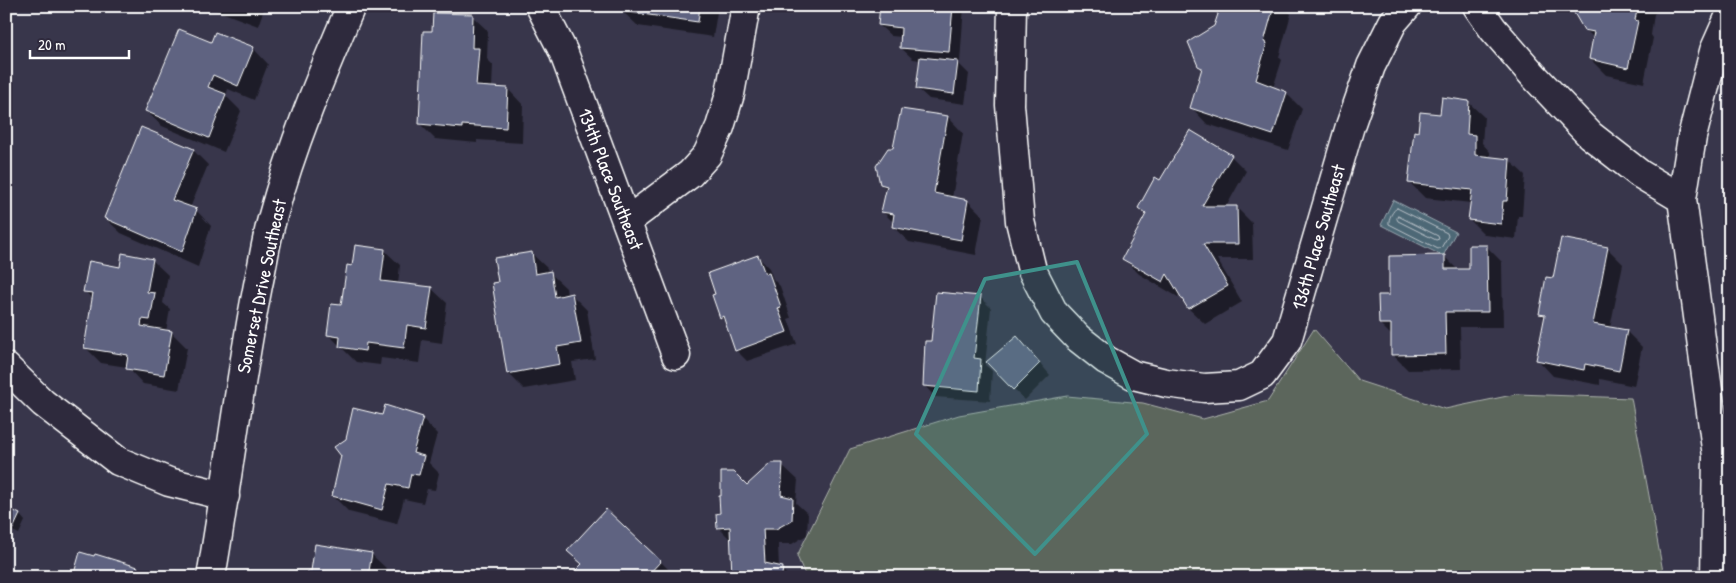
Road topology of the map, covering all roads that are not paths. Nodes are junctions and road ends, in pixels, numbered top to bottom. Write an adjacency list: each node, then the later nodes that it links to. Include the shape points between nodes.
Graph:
1 (351, 6): 12 (street, Somerset Drive Southeast, via 313,95 271,220 245,349)
2 (540, 6): 9 (street, 134th Place Southeast, via 563,51)
3 (746, 6): 9 (street, via 730,94 707,155 690,174)
4 (1012, 6): 5 (street, 136th Place Southeast, via 1010,105 1020,221 1032,270 1054,313 1106,360 1133,375 1204,388 1239,386 1262,375 1287,341 1350,126 1371,66 1393,22)
5 (1407, 6)
6 (1477, 6): 8 (street, via 1533,75 1590,135 1640,174)
7 (1730, 15): 8 (street, via 1714,51 1692,137)
8 (1682, 199): 14 (street, via 1717,456)
9 (627, 221): 10 (street, 134th Place Southeast)
10 (676, 355)
11 (6, 367): 12 (street, via 43,403 118,461 169,482)
12 (225, 496): 13 (street, Somerset Drive Southeast)
13 (211, 577)
14 (1715, 577)

